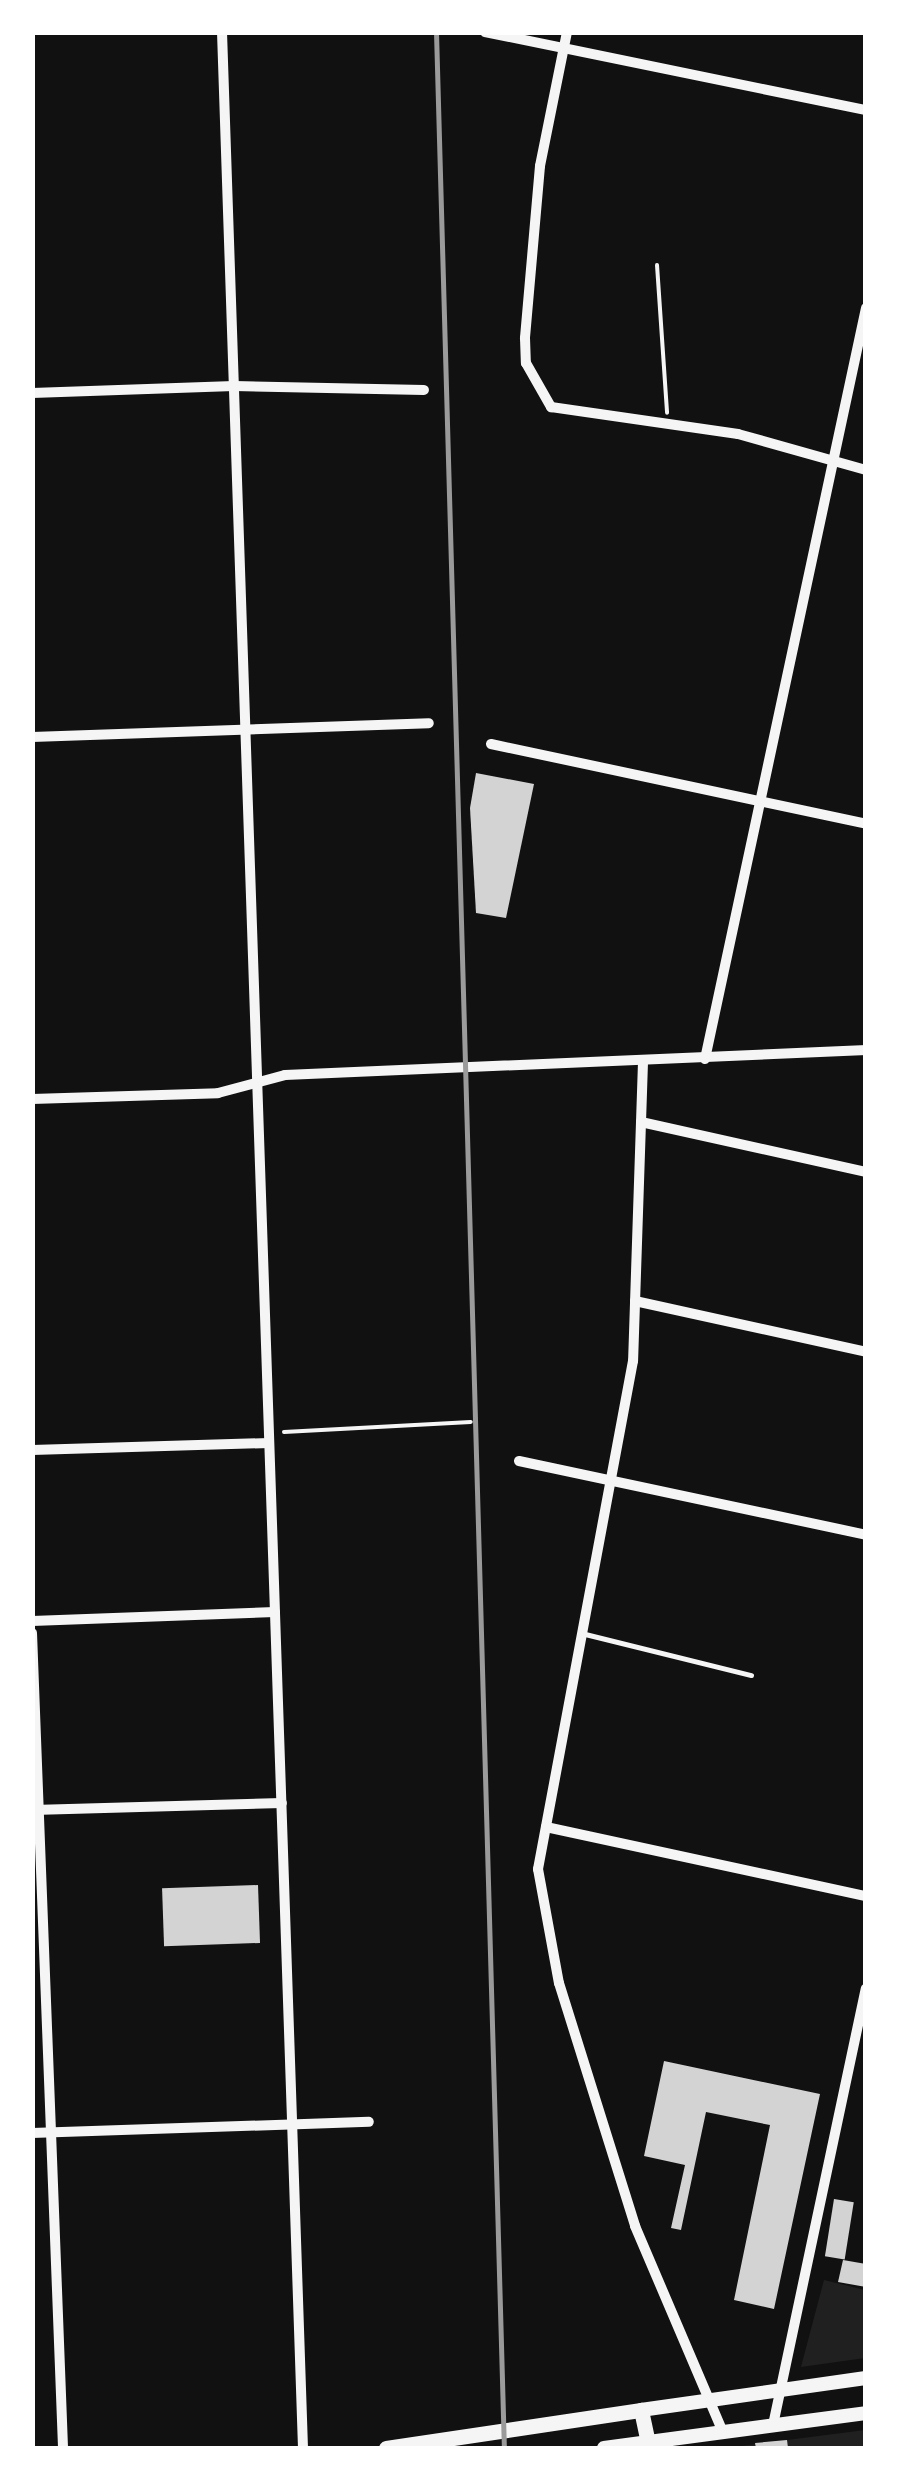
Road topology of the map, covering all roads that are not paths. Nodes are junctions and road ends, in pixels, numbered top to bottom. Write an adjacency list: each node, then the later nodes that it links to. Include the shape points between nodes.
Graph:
1 (222, 32): 7 (street)
2 (484, 32): 4 (street)
3 (566, 32): 4 (street)
4 (563, 48): 5 (street); 10 (street, via 540,166 525,338 526,364 538,387 551,407 738,434)
5 (866, 110)
6 (866, 308): 10 (street)
7 (234, 386): 8 (street); 9 (street); 13 (street)
8 (424, 390)
9 (32, 393)
10 (832, 463): 11 (street); 16 (street)
11 (866, 470)
12 (429, 723): 13 (street)
13 (246, 730): 14 (street); 21 (street)
14 (32, 737)
15 (491, 744): 16 (street)
16 (760, 802): 17 (street); 19 (street)
17 (866, 824)
18 (866, 1050): 19 (street)
19 (705, 1059): 20 (street)
20 (643, 1062): 21 (street); 23 (street)
21 (257, 1081): 22 (street, via 218,1093); 27 (street)
22 (32, 1099)
23 (641, 1122): 24 (street); 25 (street)
24 (866, 1172)
25 (635, 1301): 26 (street); 30 (street, via 633,1361)
26 (866, 1352)
27 (269, 1438): 28 (street); 32 (street)
28 (32, 1450)
29 (519, 1461): 30 (street)
30 (611, 1481): 31 (street); 35 (street)
31 (866, 1535)
32 (275, 1612): 33 (street); 37 (street)
33 (32, 1621)
34 (32, 1633): 38 (street)
35 (582, 1633): 36 (lane); 39 (street)
36 (751, 1675)
37 (282, 1802): 38 (street); 45 (street)
38 (36, 1810): 46 (street)
39 (546, 1826): 40 (street); 50 (street, via 538,1869 559,1983 635,2226)
40 (866, 1896)
41 (866, 1989): 42 (street)
42 (856, 2033): 43 (street); 49 (street)
43 (866, 2043)
44 (369, 2122): 45 (street)
45 (292, 2124): 46 (street); 57 (street)
46 (51, 2132): 47 (street); 56 (street)
47 (32, 2133)
48 (866, 2378): 49 (main road)
49 (781, 2389): 50 (main road); 53 (street)
50 (710, 2400): 51 (main road); 54 (street)
51 (641, 2410): 55 (main road); 58 (main road)
52 (866, 2413): 53 (main road)
53 (773, 2426): 54 (main road)
54 (723, 2432): 55 (main road)
55 (649, 2446): 59 (main road)
56 (63, 2448)
57 (303, 2448)
58 (386, 2448)
59 (604, 2448)

